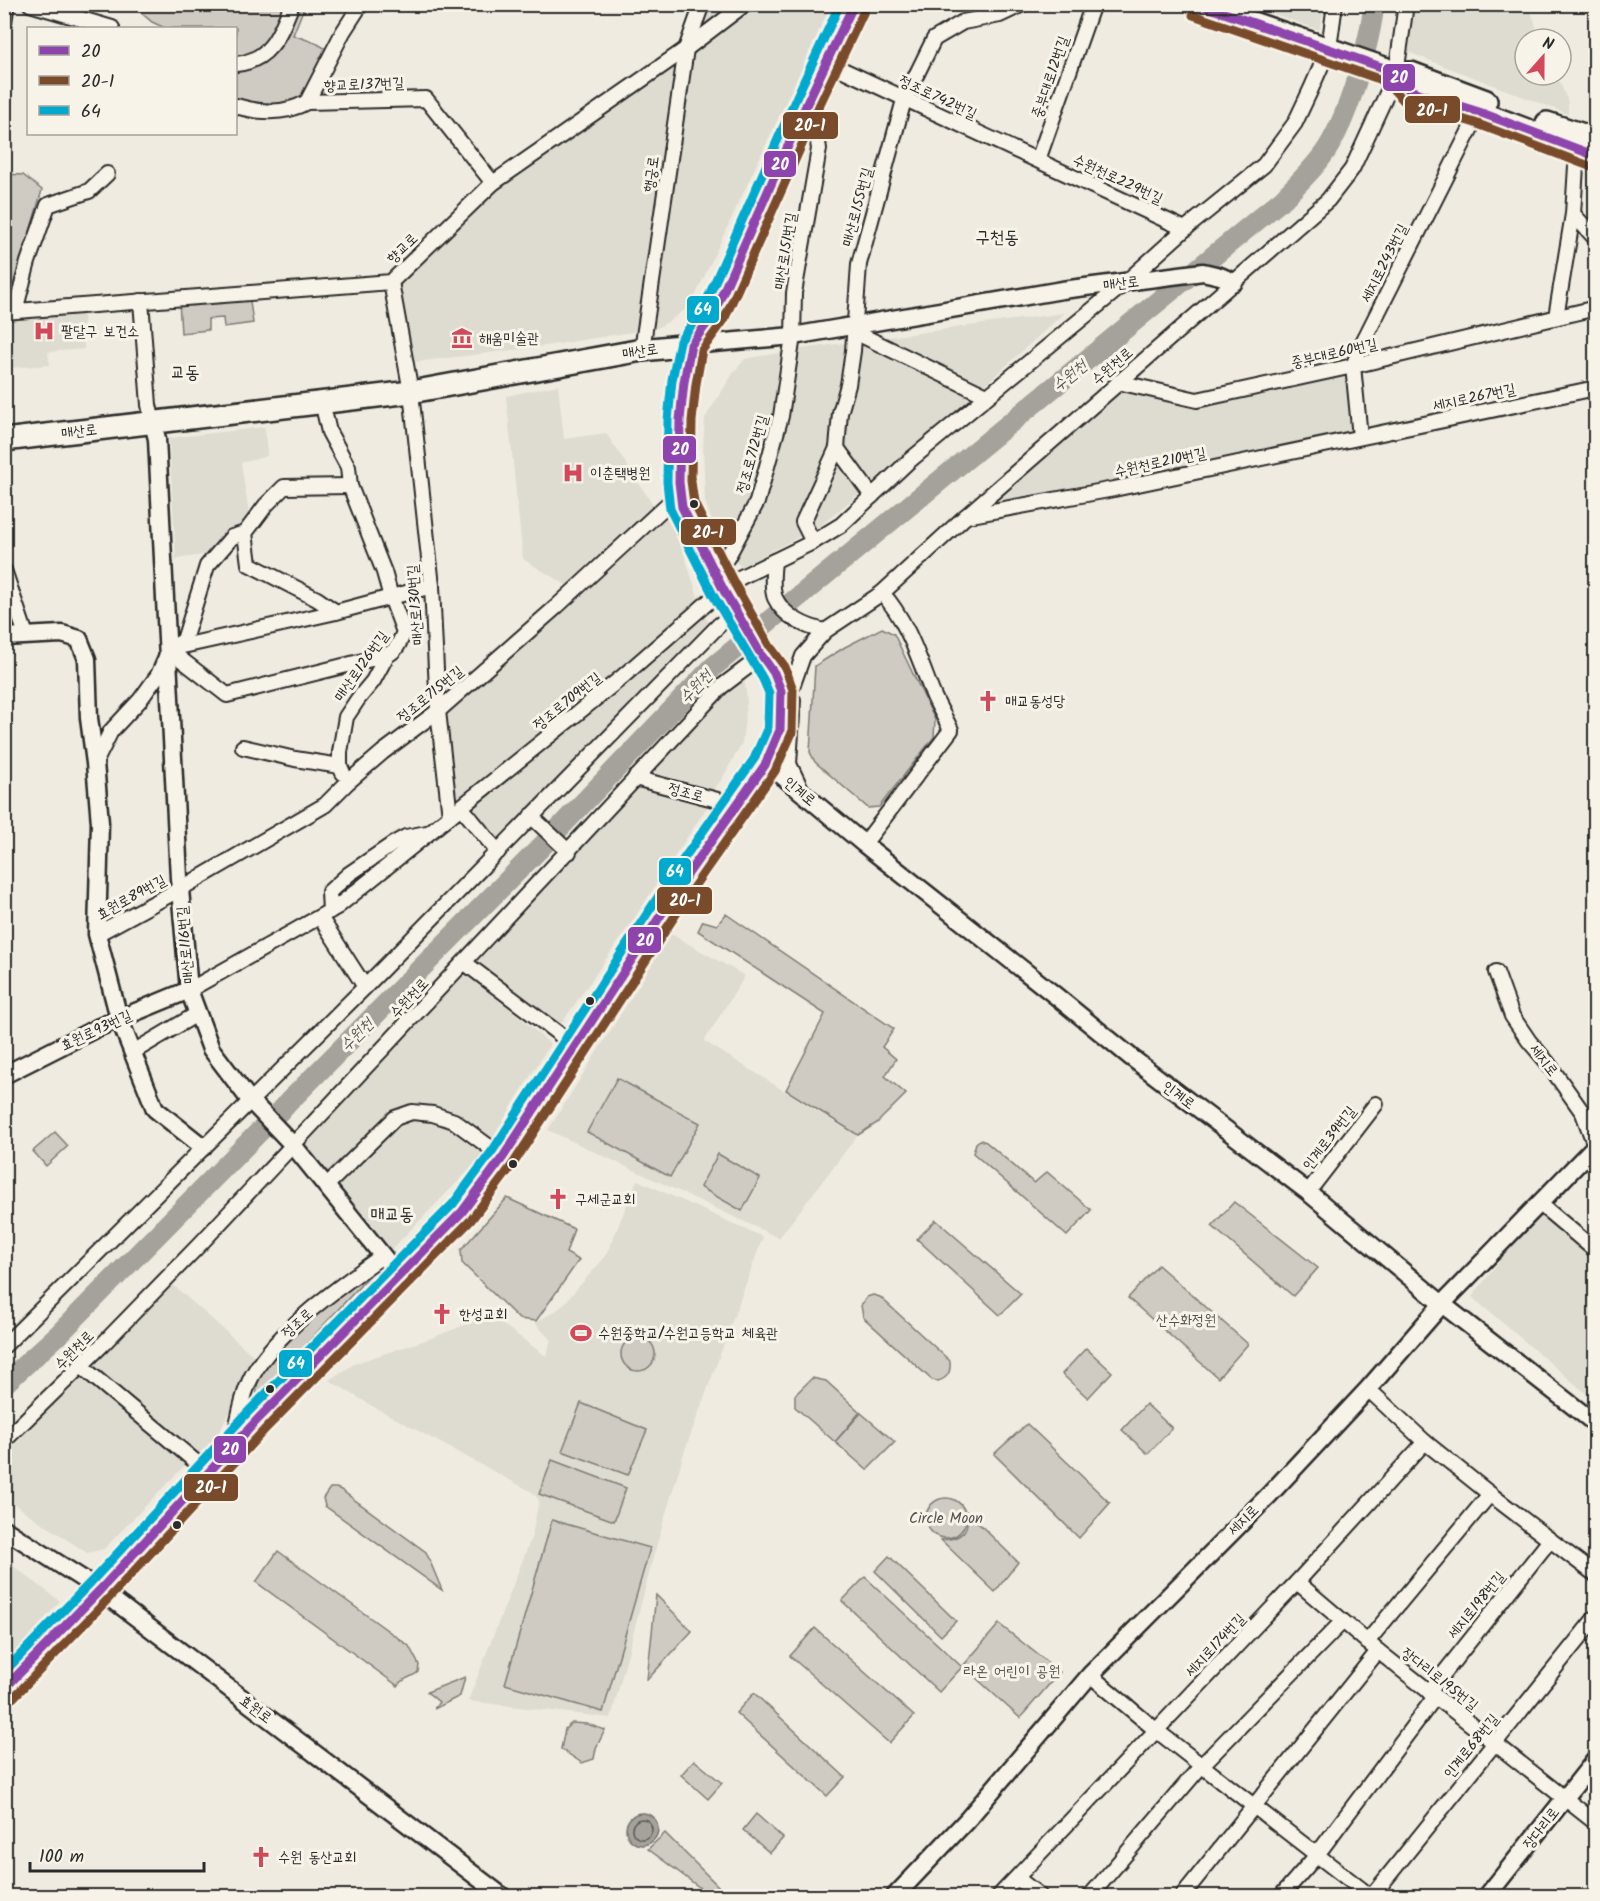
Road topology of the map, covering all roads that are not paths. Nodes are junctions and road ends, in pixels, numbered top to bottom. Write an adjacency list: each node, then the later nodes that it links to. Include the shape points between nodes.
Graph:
1 (7, 4): 13 (street)
2 (30, 4): 14 (street)
3 (292, 4): 18 (street, via 278,39 249,63)
4 (361, 4): 22 (street, 향교로137번길)
5 (702, 4): 15 (street, 행궁로)
6 (745, 4): 15 (street, 향교로)
7 (854, 4): 17 (main road, 정조로)
8 (1023, 4): 20 (street, 매산로155번길, via 1000,15 963,22 934,39)
9 (1092, 4): 26 (street, 중부대로12번길)
10 (1197, 4): 16 (main road)
11 (1335, 4): 16 (street)
12 (1406, 4): 19 (street, 수원천로)
13 (4, 22)
14 (109, 27)
15 (686, 49): 28 (street, 향교로); 42 (street, 행궁로)
16 (1332, 49): 19 (main road); 30 (street, via 1296,123 1264,165)
17 (826, 62): 20 (street, 정조로742번길); 21 (main road, 정조로)
18 (237, 64)
19 (1390, 71): 24 (main road, via 1409,90); 25 (main road, via 1411,73); 32 (street, 수원천로, via 1352,169 1328,201)
20 (904, 100): 26 (street, 정조로742번길); 39 (street, 매산로155번길, via 859,264)
21 (808, 101): 40 (street, 매산로151번길, via 819,149 794,293); 41 (main road, 정조로, via 713,315)
22 (307, 102): 23 (street, via 277,112); 28 (street, 향교로137번길, via 426,99)
23 (237, 106)
24 (1479, 112): 25 (main road); 43 (street, 세지로243번길)
25 (1590, 148): 29 (street)
26 (1038, 160): 30 (street, 수원천로229번길)
27 (107, 174): 37 (street, via 89,191 48,205)
28 (493, 183): 33 (street, 향교로)
29 (1573, 214): 31 (street); 38 (street)
30 (1185, 229): 34 (street)
31 (1596, 239)
32 (1227, 279): 34 (street, 매산로, via 1203,272); 44 (street, 수원천로)
33 (391, 282): 35 (street, 향교로); 46 (street, 매산로130번길)
34 (1129, 282): 39 (street, 매산로); 47 (street)
35 (141, 301): 37 (street, 향교로); 49 (street)
36 (1596, 308): 38 (street, 중부대로60번길)
37 (10, 312)
38 (1556, 317): 43 (street, 중부대로60번길)
39 (854, 326): 40 (street, 매산로); 47 (street, via 865,337); 52 (street, 매산로155번길, via 854,351 840,413)
40 (793, 336): 41 (street, 매산로); 60 (street, 정조로712번길, via 781,416 757,502 727,558)
41 (691, 345): 42 (main road, 매산로); 55 (street, 정조로, via 680,420)
42 (642, 350): 46 (main road, 매산로)
43 (1353, 366): 44 (street, 중부대로60번길, via 1197,400); 50 (street, 세지로243번길)
44 (1119, 382): 56 (street, 수원천로)
45 (1596, 388): 50 (street, 세지로267번길)
46 (411, 392): 48 (main road, 매산로); 62 (street, 매산로130번길)
47 (987, 396): 54 (street)
48 (322, 402): 49 (main road, 매산로); 53 (street, 매산로126번길, via 329,432 348,466)
49 (153, 423): 51 (main road, 매산로); 71 (street, 매산로116번길)
50 (1360, 437): 56 (street, 수원천로210번길)
51 (4, 440)
52 (837, 448): 54 (street); 58 (street, 매산로155번길, via 803,522)
53 (350, 486): 57 (street, via 284,487); 65 (street, 매산로126번길)
54 (872, 496): 58 (street, via 841,525)
55 (681, 497): 60 (street, 정조로, via 682,507); 75 (street, 정조로715번길, via 671,501)
56 (966, 516): 64 (street, 수원천로)
57 (245, 532): 66 (street, via 249,564); 71 (street, 매산로116번길, via 232,537 207,566 184,640)
58 (813, 542): 59 (street)
59 (774, 561): 63 (street); 68 (street, via 774,596 782,607 803,624)
60 (712, 567): 63 (street, 정조로)
61 (4, 570): 69 (street)
62 (432, 586): 65 (street); 75 (street, 매산로130번길)
63 (723, 589): 67 (street, 정조로); 85 (street, 정조로709번길)
64 (882, 593): 68 (street, 수원천로); 88 (street, via 893,605 951,730)
65 (390, 597): 66 (street); 73 (street, 매산로126번길, via 404,632 393,653)
66 (336, 612): 71 (street)
67 (738, 614): 72 (street, 정조로); 87 (street, via 719,625)
68 (825, 631): 74 (street, 수원천로, via 803,656)
69 (26, 635): 70 (street); 78 (street, via 62,634 79,639 87,659)
70 (4, 638)
71 (169, 650): 73 (street, via 227,695); 78 (street, 매산로116번길, via 158,675 111,731); 91 (street, 매산로116번길)
72 (760, 653): 76 (street, 정조로, via 774,672 781,692); 81 (street, 수원천로)
73 (387, 655): 80 (street, 매산로126번길, via 346,717)
74 (794, 683): 76 (street, 수원천로); 83 (street, via 789,764)
75 (438, 711): 82 (street, 정조로715번길); 86 (street, 매산로130번길)
76 (782, 715): 79 (street, 정조로)
77 (243, 747): 80 (street)
78 (95, 763): 93 (street, via 100,823)
79 (765, 765): 83 (street, 인계로); 84 (street, 정조로)
80 (340, 766): 82 (street)
81 (635, 778): 84 (street, 정조로); 90 (street, 수원천로)
82 (347, 783): 91 (street, 정조로715번길, via 325,805)
83 (802, 794): 88 (street, 인계로)
84 (736, 805): 100 (street, 정조로)
85 (462, 807): 86 (street, 정조로709번길); 89 (street)
86 (450, 816): 92 (street, 정조로709번길)
87 (531, 816): 89 (street); 90 (street)
88 (864, 844): 110 (street, 인계로, via 1132,1058)
89 (498, 852): 96 (street)
90 (569, 852): 94 (street, 수원천로)
91 (180, 889): 93 (street, 효원로89번길); 97 (street, 매산로116번길)
92 (325, 914): 96 (street); 97 (street, 정조로709번길)
93 (97, 934): 99 (street)
94 (465, 963): 100 (street); 105 (street, 수원천로)
95 (1496, 972): 106 (street, 세지로, via 1512,1016 1583,1113)
96 (365, 987): 103 (street)
97 (189, 990): 98 (street, 매산로116번길); 99 (street, 효원로93번길)
98 (197, 1014): 101 (street); 103 (street, 매산로116번길, via 211,1049)
99 (119, 1018): 101 (street); 102 (street, 효원로93번길)
100 (575, 1046): 108 (street, 정조로)
101 (133, 1052): 107 (street, via 154,1109)
102 (4, 1075)
103 (252, 1103): 105 (street, 매산로116번길); 107 (street)
104 (1376, 1104): 110 (street, 인계로39번길)
105 (289, 1142): 109 (street, 매산로116번길); 117 (street, 수원천로)
106 (1595, 1146): 111 (street, 세지로)
107 (203, 1147): 116 (street)
108 (503, 1157): 109 (street, via 454,1121 412,1112 395,1118); 114 (street, 정조로, via 462,1212)
109 (326, 1186): 113 (street, 매산로116번길)
110 (1308, 1192): 115 (street, 인계로)
111 (1539, 1203): 112 (street); 115 (street, 세지로)
112 (1596, 1251)
113 (382, 1256): 114 (street, 매산로116번길); 122 (street, 정조로, via 279,1339 252,1376)
114 (399, 1276): 122 (street, 정조로)
115 (1442, 1304): 118 (street, 세지로); 119 (street, 인계로)
116 (4, 1346)
117 (81, 1366): 120 (street, 수원천로); 123 (street)
118 (1368, 1389): 121 (street); 135 (street, 세지로)
119 (1596, 1424)
120 (4, 1441)
121 (1425, 1442): 124 (street); 128 (street)
122 (232, 1447): 123 (street, 정조로)
123 (209, 1473): 129 (street, 정조로)
124 (1490, 1494): 126 (street); 132 (street)
125 (4, 1529): 129 (street, 효원로)
126 (1550, 1540): 127 (street); 137 (street, 세지로198번길)
127 (1596, 1575)
128 (1298, 1582): 131 (street, 장다리로195번길); 138 (street, 세지로174번길)
129 (100, 1590): 134 (street, 정조로); 147 (street, 효원로)
130 (1596, 1617): 139 (street, 인계로68번길)
131 (1342, 1622): 132 (street, 장다리로195번길); 141 (street)
132 (1373, 1647): 137 (street, 장다리로195번길); 143 (street)
133 (4, 1658): 134 (street)
134 (21, 1672): 136 (street, 정조로)
135 (1090, 1675): 138 (street); 148 (street, 세지로, via 968,1819)
136 (4, 1690)
137 (1432, 1694): 139 (street, 장다리로195번길); 145 (street)
138 (1157, 1731): 141 (street); 146 (street, 세지로174번길)
139 (1494, 1743): 142 (street, 장다리로195번길); 154 (street, 인계로68번길)
140 (1596, 1760): 142 (street, 장다리로)
141 (1202, 1766): 143 (street); 151 (street)
142 (1564, 1798): 144 (street, 장다리로195번길); 155 (street, 장다리로)
143 (1254, 1808): 145 (street); 152 (street)
144 (1596, 1823)
145 (1316, 1856): 153 (street); 154 (street)
146 (1017, 1878): 149 (street, 세지로174번길); 150 (street)
147 (502, 1896)
148 (895, 1896)
149 (999, 1896)
150 (1040, 1896)
151 (1090, 1896)
152 (1182, 1896)
153 (1281, 1896)
154 (1371, 1896)
155 (1487, 1896)

